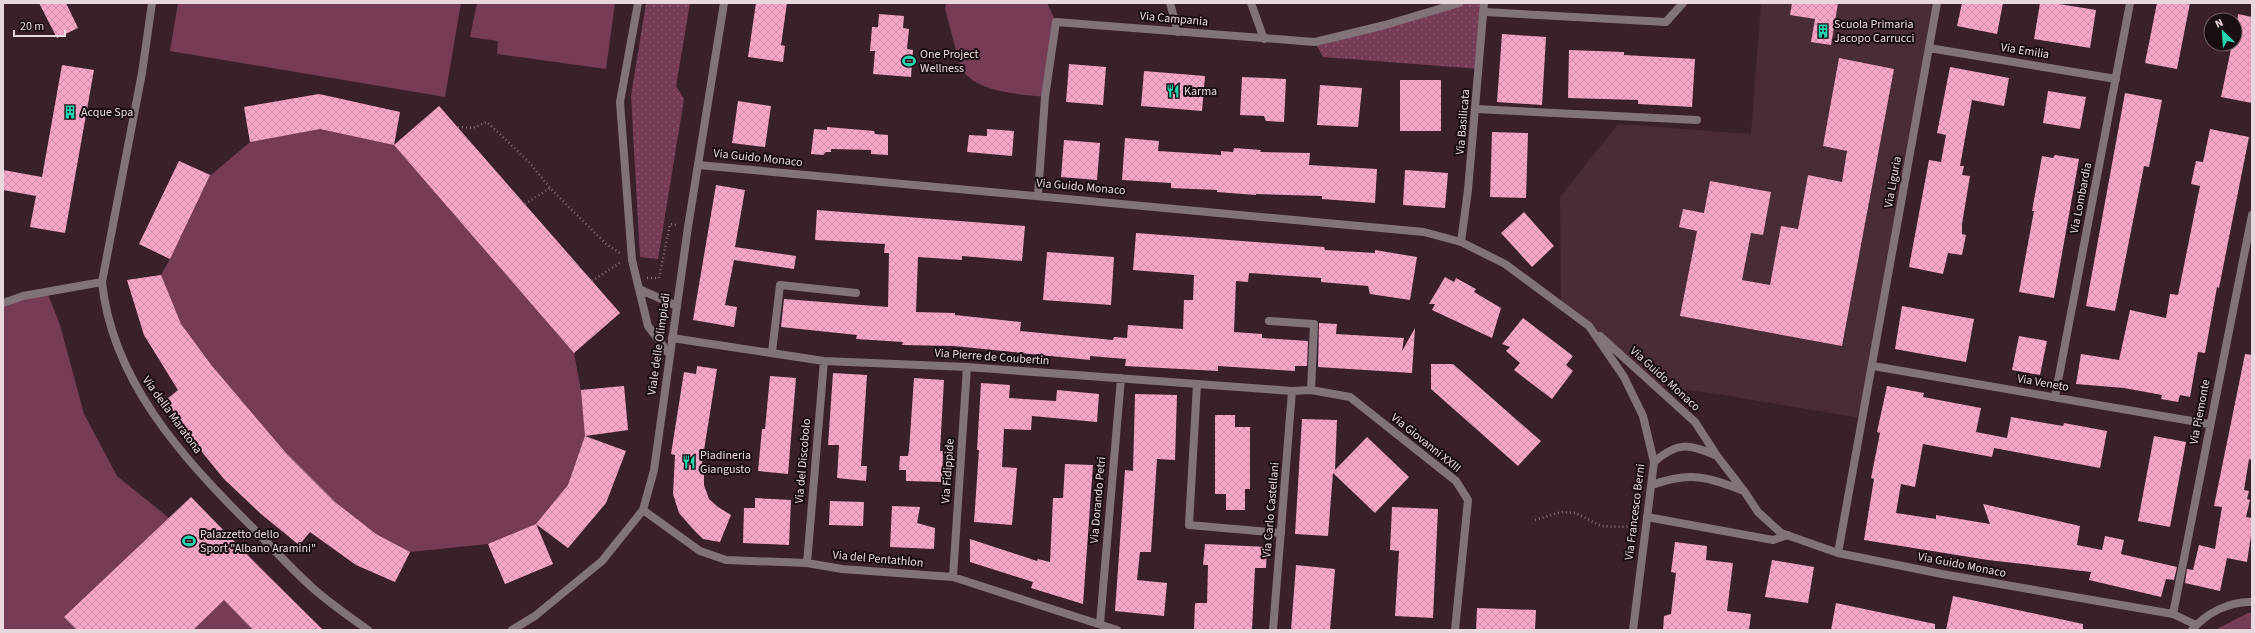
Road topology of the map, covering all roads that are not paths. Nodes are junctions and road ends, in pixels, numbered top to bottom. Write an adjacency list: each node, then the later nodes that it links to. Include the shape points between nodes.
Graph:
1 (152, 3): 22 (street, Via della Maratona, via 142,73)
2 (638, 3): 23 (street, via 620,102 632,260)
3 (724, 3): 18 (street, Viale delle Olimpiadi)
4 (1170, 3): 12 (street)
5 (1251, 3): 13 (street)
6 (1459, 3): 13 (street, Via Campania, via 1385,25 1314,42)
7 (1484, 3): 11 (street, Via Basilicata)
8 (1683, 3): 11 (street, via 1666,22)
9 (1937, 3): 14 (street, Via Liguria)
10 (2130, 3): 15 (street, Via Lombardia)
11 (1484, 12): 16 (street, Via Basilicata)
12 (1178, 32): 13 (street, Via Campania); 19 (street, Via Campania, via 1056,22 1045,97)
13 (1264, 39)
14 (1929, 48): 15 (street, Via Emilia); 33 (street, Via Liguria)
15 (2116, 79): 39 (street, Via Lombardia)
16 (1476, 109): 17 (street); 21 (street, Via Basilicata)
17 (1697, 120)
18 (698, 164): 19 (street, Via Guido Monaco); 26 (street, Viale delle Olimpiadi)
19 (1038, 195): 21 (street, Via Guido Monaco, via 1424,232)
20 (2252, 215): 40 (street, Via Piemonte)
21 (1461, 242): 28 (street, Via Francesco Berni, via 1505,264)
22 (102, 282): 25 (street, via 23,296); 56 (street, Via della Maratona, via 114,340 138,391 170,435 208,483 315,590)
23 (639, 289): 26 (street); 31 (street, via 648,326)
24 (856, 292): 30 (street, via 780,285)
25 (3, 303)
26 (677, 306): 29 (street, Viale delle Olimpiadi)
27 (1269, 321): 37 (street, via 1314,324)
28 (1589, 326): 41 (street, Via Guido Monaco, via 1695,422); 42 (street, Via Francesco Berni, via 1624,377 1644,416)
29 (672, 338): 30 (street, Via Pierre de Coubertin); 31 (street, Viale delle Olimpiadi)
30 (772, 352): 32 (street, Via Pierre de Coubertin)
31 (670, 355): 45 (street, Viale delle Olimpiadi, via 654,470)
32 (824, 361): 34 (street, Via Pierre de Coubertin); 50 (street, Via del Discobolo)
33 (1873, 366): 39 (street, Via Veneto); 49 (street, Via Liguria)
34 (967, 367): 35 (street, Via Pierre de Coubertin); 51 (street, Via Fidippide)
35 (1121, 378): 36 (street, Via Pierre de Coubertin); 54 (street, Via Dorando Petri)
36 (1197, 384): 38 (street, Via Pierre de Coubertin); 47 (street, via 1189,525)
37 (1311, 390): 38 (street, Via Pierre de Coubertin); 60 (street, Via Giovanni XXIII, via 1350,397 1456,481 1468,500)
38 (1292, 391): 47 (street, Via Carlo Castellani)
39 (2055, 397): 40 (street, Via Veneto)
40 (2209, 424): 53 (street, Via Piemonte)
41 (1717, 456): 42 (street, Via Guido Monaco, via 1694,446 1679,447 1666,452); 44 (street, Via Guido Monaco)
42 (1654, 462): 43 (street, Via Francesco Berni)
43 (1652, 485): 44 (street, via 1696,475); 46 (street, Via Francesco Berni)
44 (1744, 491): 48 (street, Via Guido Monaco, via 1768,522 1781,533)
45 (643, 510): 50 (street, Via del Pentathlon, via 700,552 726,560); 57 (street, Viale delle Olimpiadi, via 602,561 535,616)
46 (1647, 518): 48 (street, via 1773,540); 61 (street, Via Francesco Berni)
47 (1281, 533): 59 (street, Via Carlo Castellani)
48 (1788, 535): 49 (street, Via Guido Monaco)
49 (1838, 553): 53 (street, Via Guido Monaco, via 1942,574)
50 (807, 563): 51 (street, Via del Pentathlon, via 842,569)
51 (953, 577): 54 (street, Via del Pentathlon)
52 (2252, 602): 55 (street, via 2244,602 2214,612)
53 (2173, 614): 55 (street, Via Guido Monaco)
54 (1100, 624): 58 (street, Via del Pentathlon)
55 (2194, 628)
56 (368, 630)
57 (512, 630)
58 (1117, 630)
59 (1273, 630)
60 (1455, 630)
61 (1633, 630)

